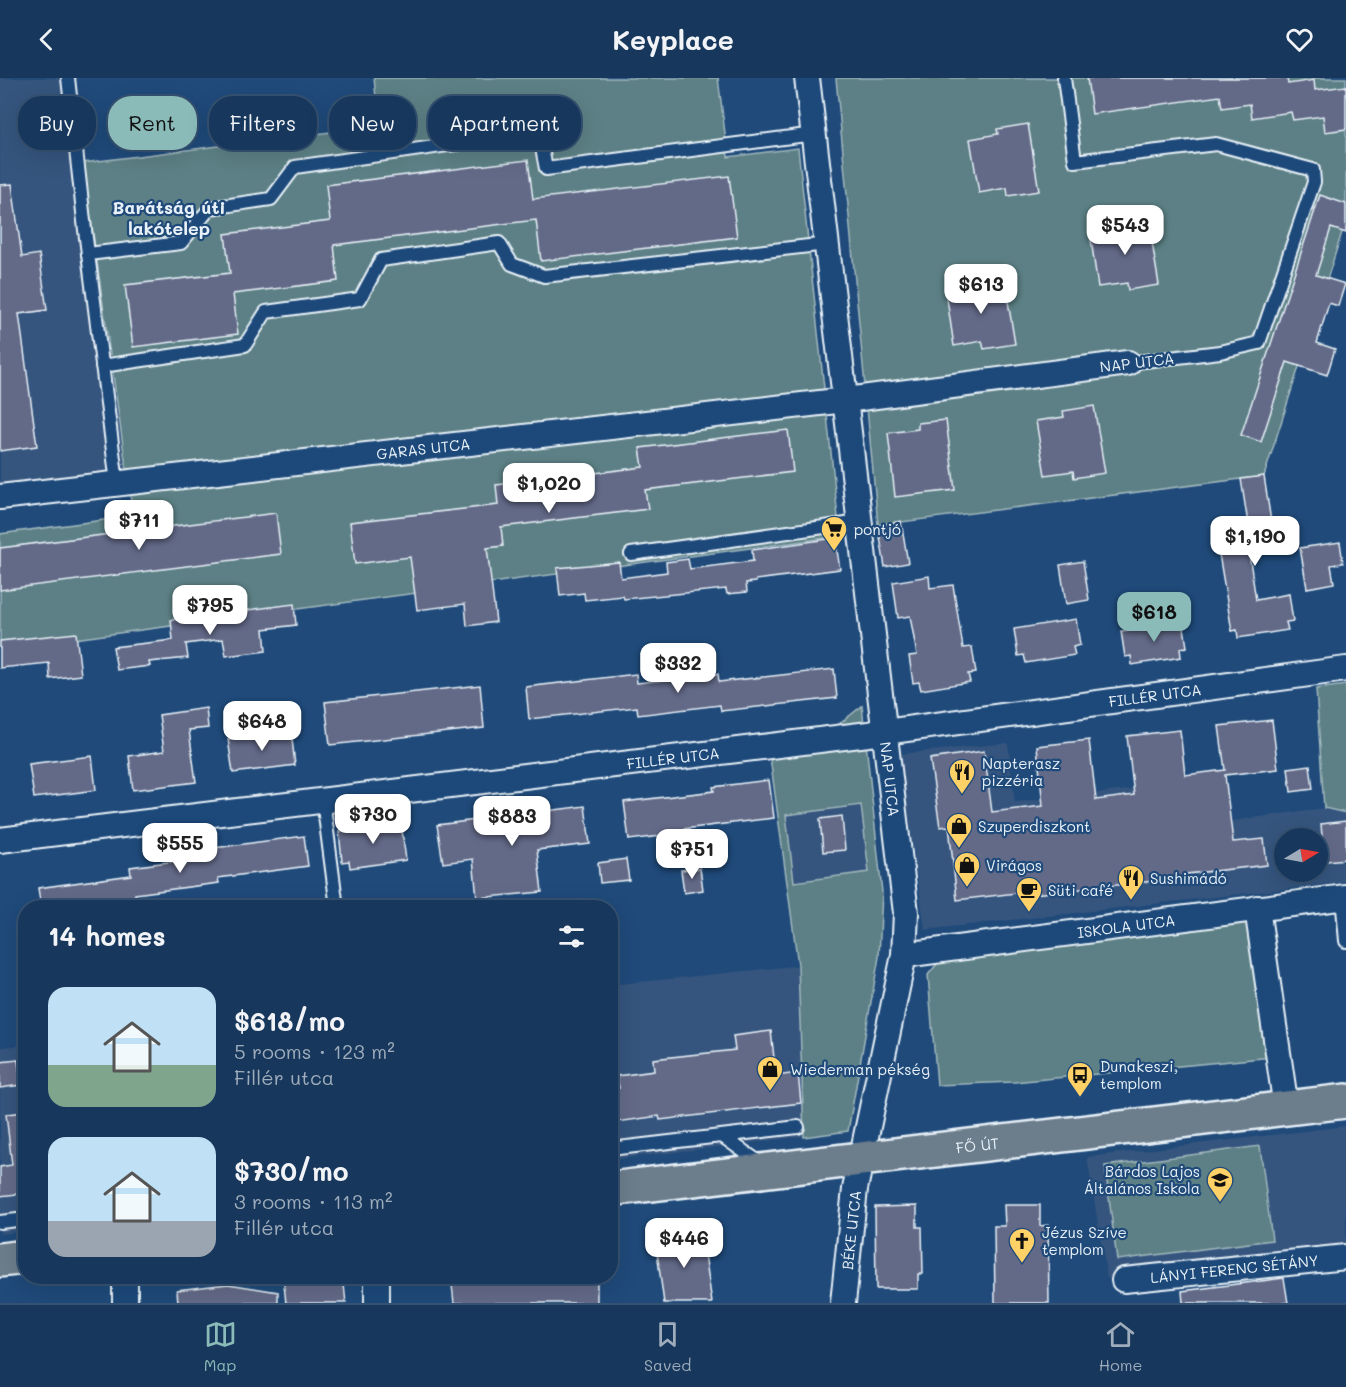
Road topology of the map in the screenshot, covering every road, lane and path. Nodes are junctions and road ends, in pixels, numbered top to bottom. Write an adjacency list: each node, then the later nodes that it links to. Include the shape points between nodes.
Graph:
1 (68, 78): 6 (lane)
2 (807, 78): 4 (street, NAP UTCA)
3 (1064, 78): 7 (lane, NAP UTCA, via 1075,161 1216,144 1313,170 1314,182 1259,344)
4 (814, 135): 5 (street, NAP UTCA); 6 (lane, via 546,170 539,132 295,167 271,199 210,208 182,243)
5 (827, 244): 8 (lane, via 544,276 512,264 499,243 381,260 360,299 266,312 245,345); 9 (street, NAP UTCA)
6 (88, 254): 8 (lane)
7 (1128, 363): 9 (street, NAP UTCA)
8 (102, 366): 10 (lane)
9 (846, 400): 10 (street, GARAS UTCA); 12 (street, NAP UTCA)
10 (117, 483): 11 (street, GARAS UTCA)
11 (0, 497)
12 (860, 522): 13 (lane); 15 (street, NAP UTCA)
13 (631, 554)
14 (1346, 669): 15 (street, FILLÉR UTCA)
15 (885, 732): 16 (street, FILLÉR UTCA); 22 (street, NAP UTCA, via 906,913)
16 (324, 801): 17 (street, FILLÉR UTCA); 19 (lane)
17 (0, 840)
18 (1344, 897): 20 (street, ISKOLA UTCA); 21 (lane)
19 (336, 900)
20 (1257, 908): 22 (street, ISKOLA UTCA); 24 (street)
21 (1346, 941)
22 (904, 955): 28 (street, NAP UTCA)
23 (1346, 1101): 24 (main road, FŐ ÚT)
24 (1286, 1108): 28 (main road, FŐ ÚT)
25 (798, 1127): 26 (lane)
26 (722, 1136): 27 (lane); 29 (lane)
27 (618, 1148)
28 (862, 1158): 29 (main road, FŐ ÚT); 41 (street, BÉKE UTCA)
29 (769, 1169): 30 (main road, FŐ ÚT)
30 (618, 1188)
31 (18, 1220): 32 (lane)
32 (0, 1222)
33 (1346, 1257): 36 (street, LÁNYI FERENC SÉTÁNY)
34 (18, 1258): 35 (main road)
35 (0, 1260)
36 (1124, 1280)
37 (125, 1284): 39 (street)
38 (377, 1284): 40 (street)
39 (125, 1303)
40 (377, 1303)
41 (843, 1303)

